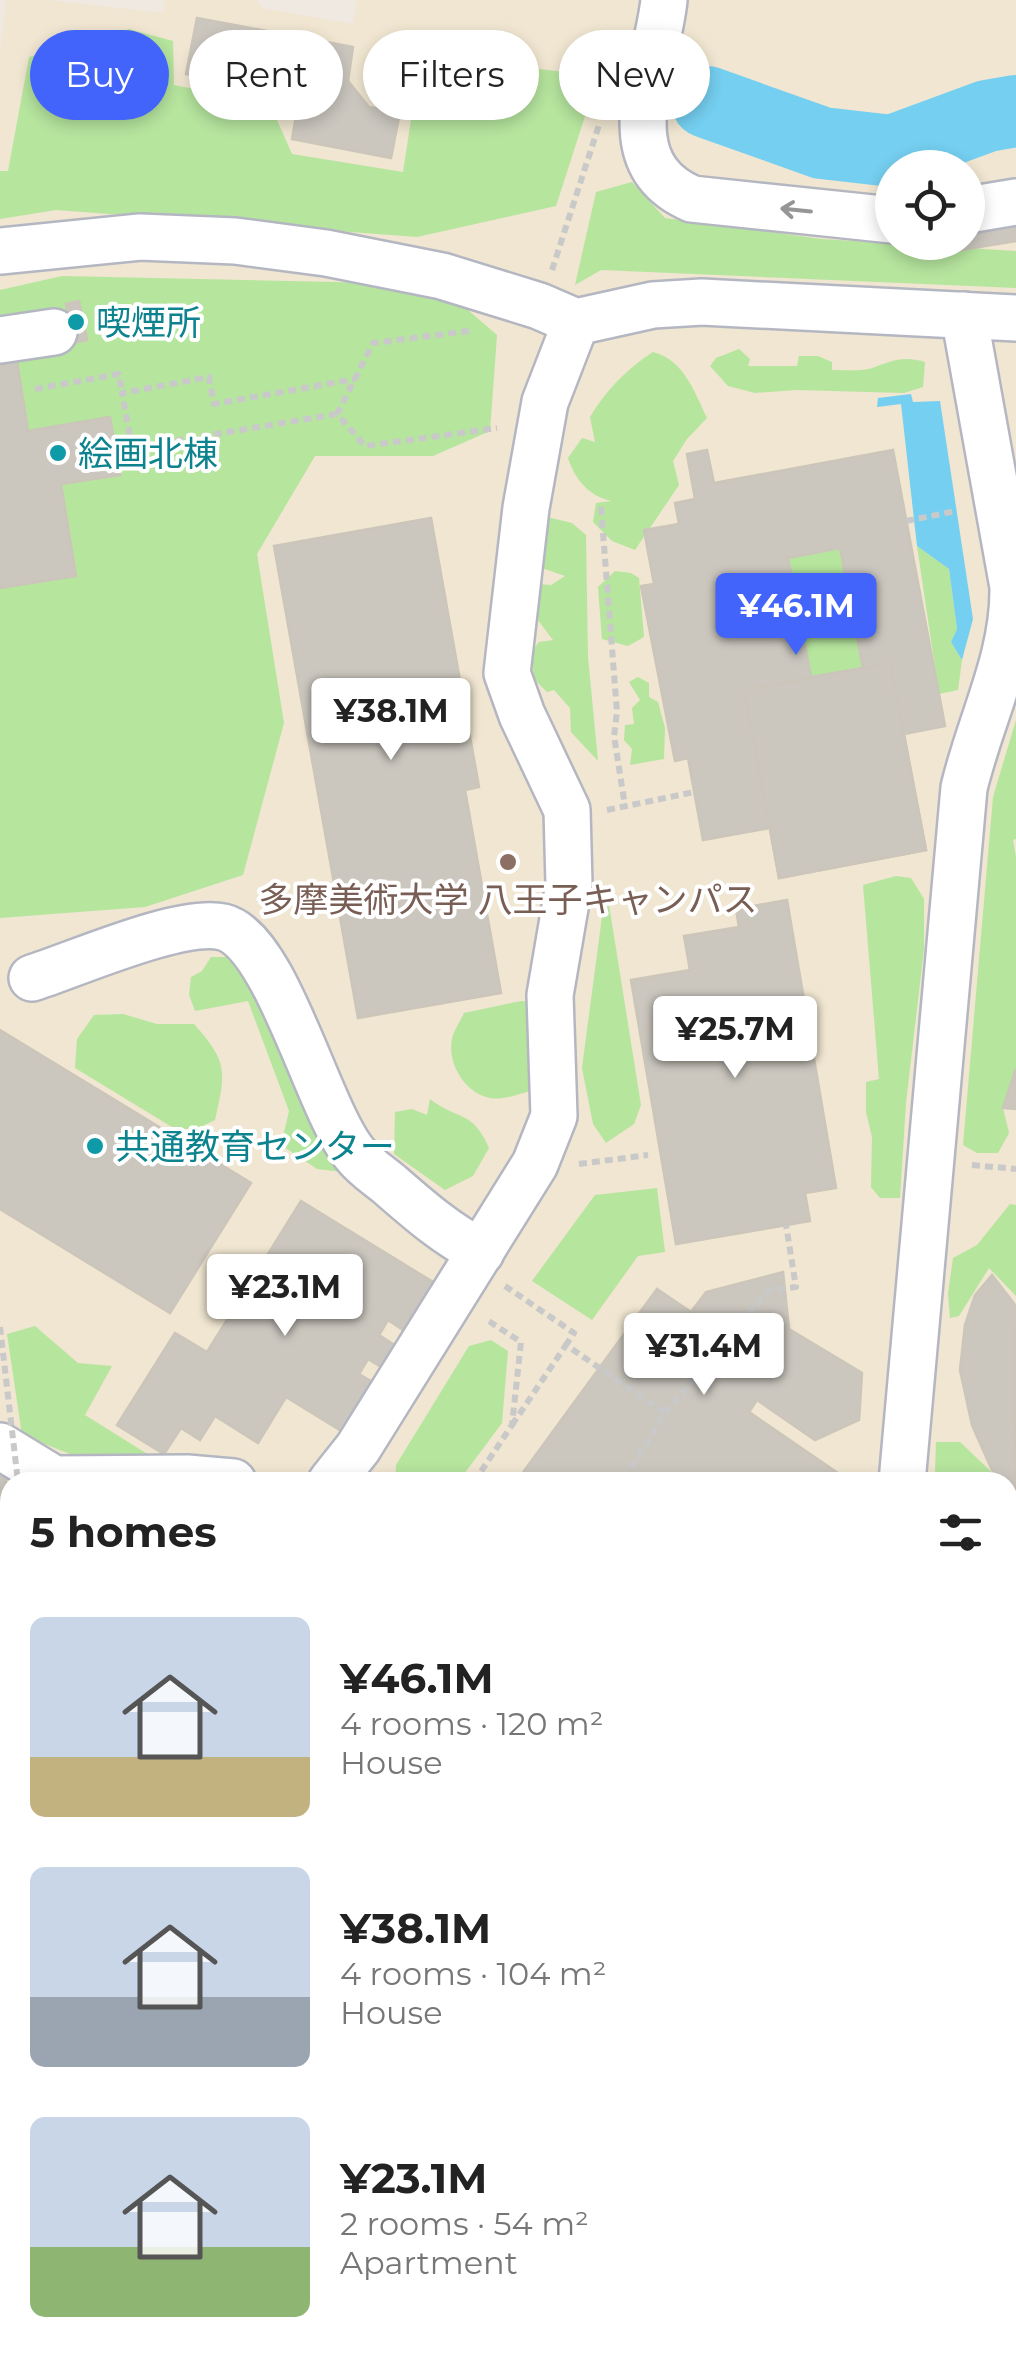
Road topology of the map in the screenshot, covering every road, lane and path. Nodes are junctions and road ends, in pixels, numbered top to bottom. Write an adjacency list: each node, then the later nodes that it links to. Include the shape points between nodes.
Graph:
1 (664, 0): 5 (lane, one-way to 1, via 692,200 660,178 642,138)
2 (600, 120): 7 (path)
3 (1016, 202): 4 (lane)
4 (985, 207)
5 (875, 218)
6 (0, 251): 10 (lane, via 140,237 235,241 442,276)
7 (552, 271)
8 (964, 315): 9 (lane); 10 (lane, via 702,302); 44 (lane, via 1013,616 964,788)
9 (1016, 318)
10 (576, 322): 31 (lane, via 542,419 507,673 568,810 569,884 550,995 554,1116 535,1164)
11 (487, 328): 14 (path, via 373,344)
12 (54, 332): 13 (lane)
13 (0, 340)
14 (356, 378): 16 (path, via 214,404 208,377); 17 (path)
15 (35, 390): 16 (path, via 118,374)
16 (122, 394): 17 (path, via 132,448)
17 (337, 414): 18 (path, via 365,446)
18 (513, 426)
19 (601, 507): 23 (path, via 614,736)
20 (967, 509): 21 (path)
21 (906, 521)
22 (694, 792): 23 (path)
23 (626, 806): 24 (path)
24 (602, 811)
25 (32, 978): 31 (lane, via 184,927 224,927 263,968 354,1154 443,1232)
26 (648, 1156): 28 (path)
27 (965, 1164): 29 (path)
28 (568, 1165)
29 (1016, 1169)
30 (786, 1225): 36 (path, via 796,1287 768,1292)
31 (481, 1252): 41 (lane)
32 (524, 1299): 35 (path, via 574,1333)
33 (478, 1314): 37 (path, via 520,1342)
34 (0, 1327): 39 (path, bridge)
35 (566, 1346): 36 (path); 37 (path)
36 (665, 1413): 43 (path)
37 (512, 1425): 42 (path)
38 (0, 1446): 40 (lane)
39 (17, 1472)
40 (41, 1472)
41 (339, 1472)
42 (481, 1472)
43 (630, 1472)
44 (903, 1472)

